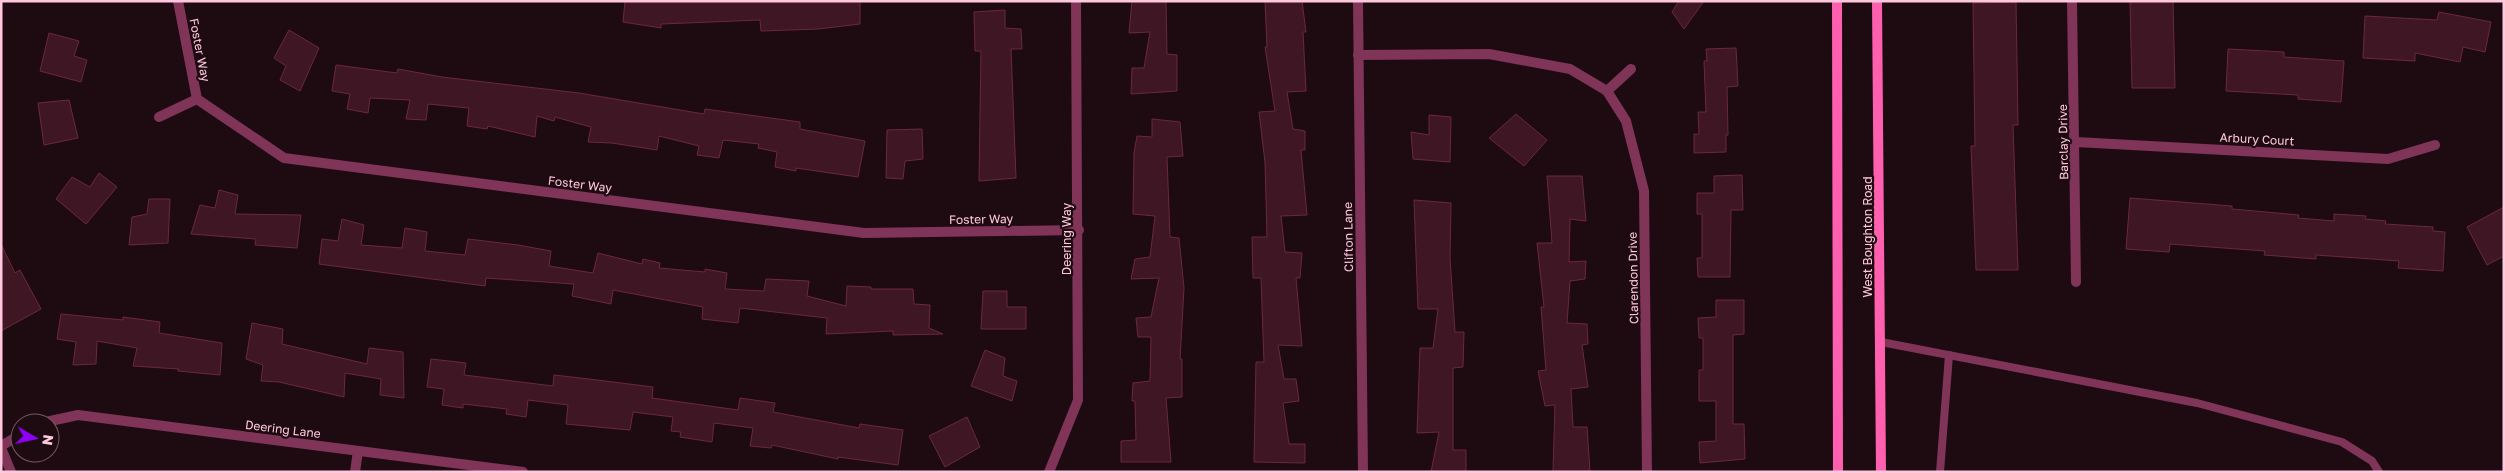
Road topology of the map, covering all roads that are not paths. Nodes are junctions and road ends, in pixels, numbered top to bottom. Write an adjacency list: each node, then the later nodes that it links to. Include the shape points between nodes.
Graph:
1 (178, 1): 10 (street, Foster Way)
2 (1076, 1): 14 (street, Deering Way)
3 (1358, 1): 7 (street, Clifton Lane)
4 (1837, 1): 27 (main road)
5 (1877, 1): 16 (main road, West Boughton Road)
6 (2072, 1): 12 (street, Barclay Drive)
7 (1358, 55): 9 (street, Clarendon Drive, via 1488,54 1570,69); 25 (street, Clifton Lane)
8 (1630, 69): 9 (street)
9 (1607, 91): 26 (street, Clarendon Drive, via 1626,121 1644,191)
10 (197, 99): 11 (street); 14 (street, Foster Way, via 284,158 864,233)
11 (159, 117)
12 (2076, 142): 13 (street, Arbury Court, via 2388,159); 15 (street, Barclay Drive)
13 (2435, 146)
14 (1079, 230): 24 (street, Deering Way, via 1078,400)
15 (2076, 282)
16 (1880, 342): 17 (lane); 28 (main road, West Boughton Road)
17 (1949, 355): 29 (lane); 30 (lane, via 2197,403 2333,439 2372,461)
18 (60, 419): 20 (street, Deering Lane, via 78,415)
19 (1, 447): 21 (street)
20 (358, 451): 22 (street); 23 (street, Deering Lane)
21 (11, 472)
22 (355, 472)
23 (522, 472)
24 (1049, 472)
25 (1363, 472)
26 (1647, 472)
27 (1838, 472)
28 (1882, 472)
29 (1940, 472)
30 (2379, 472)

